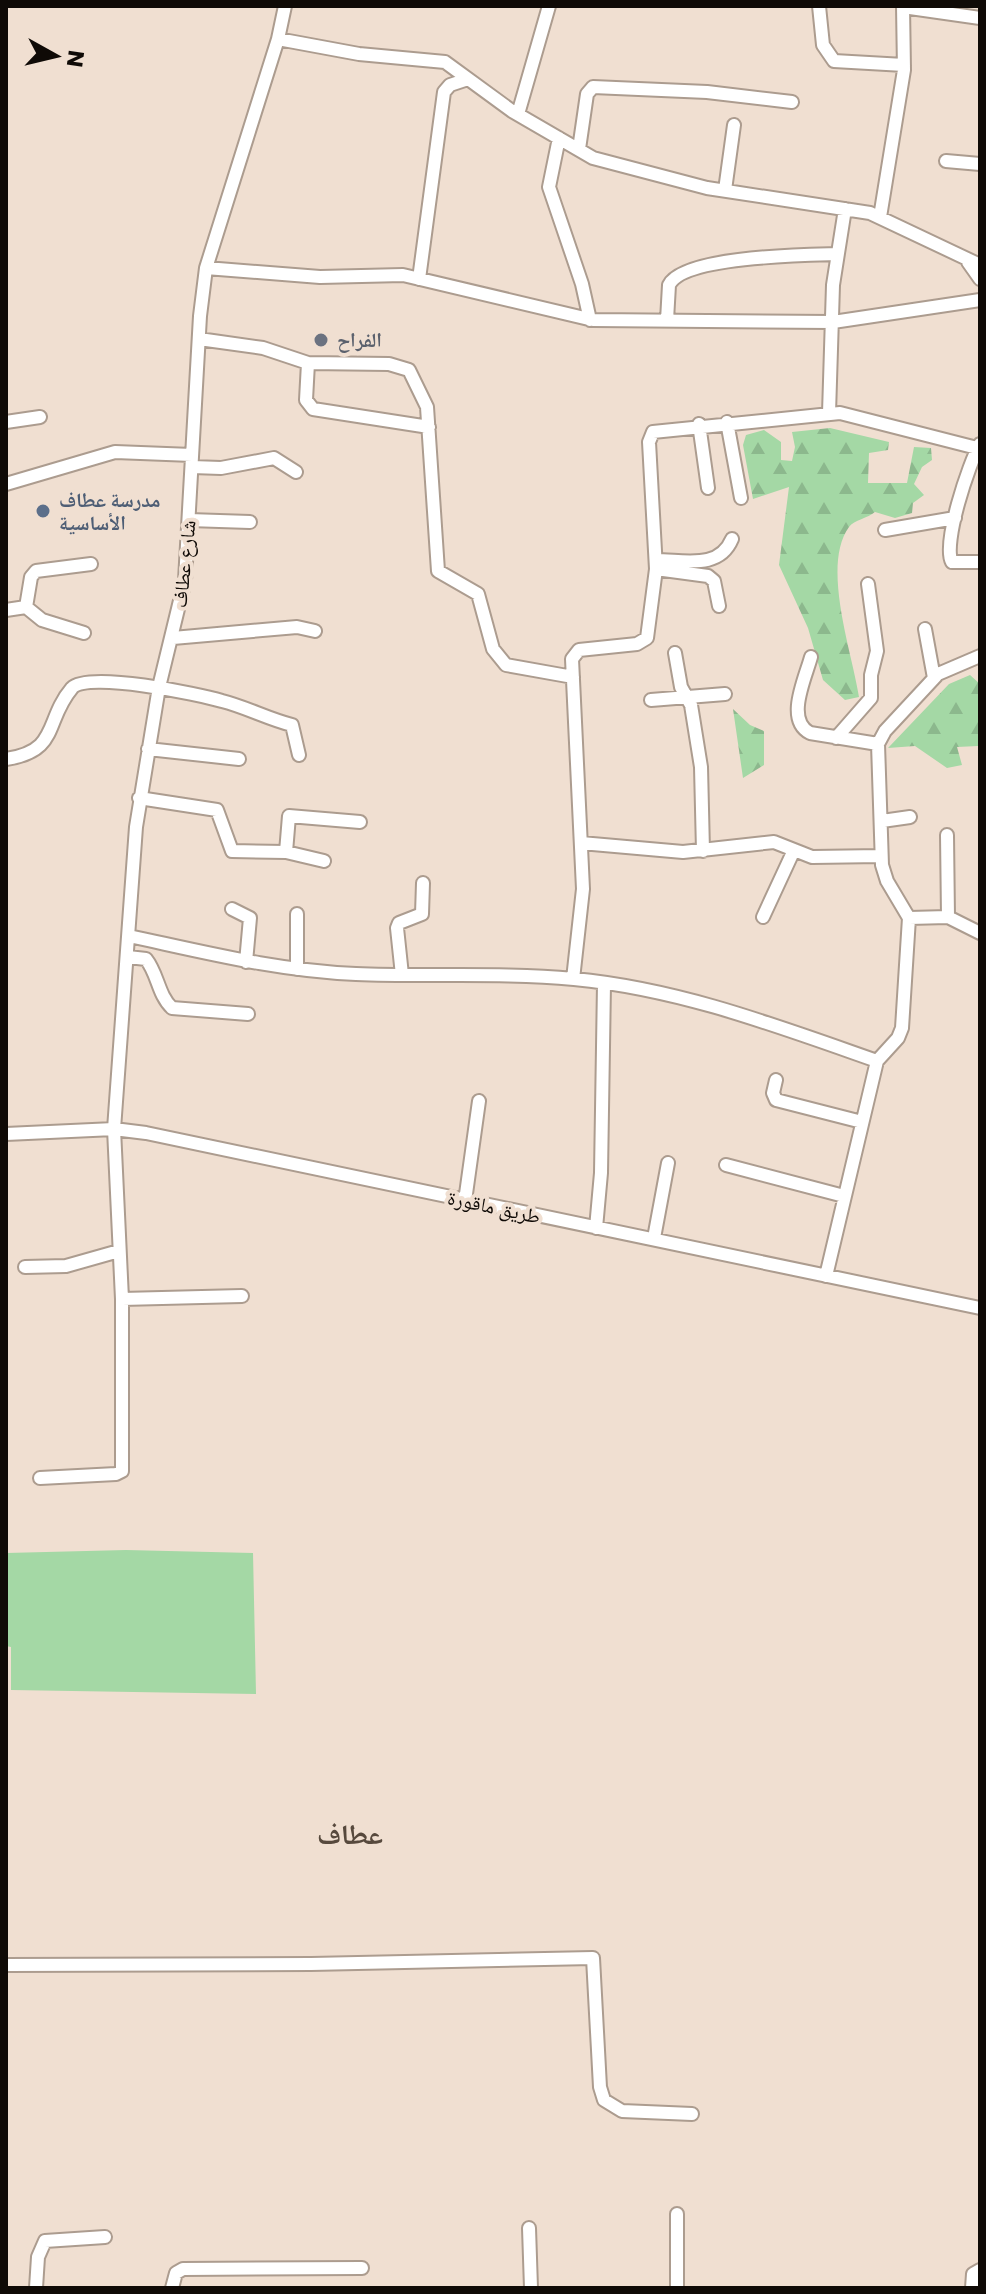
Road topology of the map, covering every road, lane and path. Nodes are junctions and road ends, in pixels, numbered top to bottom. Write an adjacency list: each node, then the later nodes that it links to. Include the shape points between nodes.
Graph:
1 (285, 6): 6 (street, شارع عطاف)
2 (549, 6): 10 (street)
3 (819, 6): 7 (street, via 823,45 834,61)
4 (903, 7): 5 (street); 7 (street)
5 (980, 18)
6 (278, 39): 8 (street, via 433,60); 21 (street, شارع عطاف)
7 (904, 65): 18 (street)
8 (468, 79): 10 (street); 22 (street, via 444,92)
9 (792, 102): 13 (street, via 593,87 587,94)
10 (518, 114): 12 (street)
11 (734, 125): 16 (street)
12 (559, 138): 13 (street); 25 (street, via 549,187)
13 (579, 149): 16 (street, via 626,169)
14 (946, 161): 15 (street)
15 (980, 164)
16 (725, 190): 17 (street)
17 (845, 209): 18 (street); 19 (street)
18 (880, 217): 20 (street)
19 (837, 254): 26 (street, via 765,257 684,271 669,285); 27 (street)
20 (974, 264): 23 (street)
21 (206, 268): 22 (street); 28 (street, شارع عطاف)
22 (419, 279): 25 (street)
23 (980, 279)
24 (980, 300): 27 (street)
25 (590, 320): 26 (street)
26 (667, 320): 27 (street)
27 (833, 322): 30 (street)
28 (199, 339): 29 (street, via 263,348); 37 (street, شارع عطاف)
29 (308, 363): 35 (street, via 403,367 424,396); 35 (street, via 306,400 313,409)
30 (829, 413): 33 (street); 36 (street)
31 (40, 417): 32 (street)
32 (6, 422)
33 (727, 422): 34 (street); 41 (street)
34 (699, 424): 40 (street); 49 (street, via 659,428 649,439)
35 (429, 427): 61 (street, via 438,571 478,594 493,649 506,665)
36 (979, 446): 42 (street)
37 (192, 461): 38 (street, via 221,468 274,458); 39 (street, via 115,452); 43 (street, شارع عطاف)
38 (296, 472)
39 (6, 484)
40 (708, 488)
41 (741, 498)
42 (955, 518): 45 (street); 47 (street, via 949,560)
43 (189, 520): 44 (street); 57 (street, شارع عطاف, via 185,580)
44 (250, 522)
45 (885, 530)
46 (732, 539): 49 (street, via 715,560)
47 (980, 562)
48 (91, 564): 52 (street, via 36,571)
49 (656, 565): 51 (street, via 708,576); 61 (street, via 645,641 579,650 572,659)
50 (868, 584): 67 (street, via 877,651 871,698)
51 (719, 606)
52 (26, 607): 53 (street); 56 (street, via 42,620)
53 (6, 610)
54 (925, 629): 62 (street)
55 (315, 631): 57 (street, via 297,627)
56 (84, 633)
57 (173, 638): 63 (street, شارع عطاف)
58 (675, 653): 65 (street)
59 (980, 656): 62 (street)
60 (811, 657): 67 (street, via 797,719 806,731)
61 (573, 677): 78 (street)
62 (934, 678): 68 (street)
63 (159, 687): 69 (street, شارع عطاف); 70 (street, via 224,701 292,725); 71 (street, via 78,684 42,746)
64 (725, 694): 65 (street)
65 (687, 697): 66 (street); 80 (street, via 701,767)
66 (651, 700)
67 (836, 738): 68 (street)
68 (878, 744): 75 (street)
69 (148, 749): 72 (street); 73 (street, شارع عطاف)
70 (299, 755)
71 (6, 759)
72 (239, 759)
73 (139, 798): 81 (street, via 217,810 232,851); 91 (street, شارع عطاف)
74 (910, 817): 75 (street)
75 (882, 821): 82 (street)
76 (360, 822): 81 (street, via 289,816)
77 (947, 835): 88 (street)
78 (581, 843): 80 (street); 96 (street, via 583,902)
79 (794, 850): 80 (street, via 774,842); 82 (street, via 812,857); 87 (street)
80 (703, 851)
81 (286, 852): 83 (street)
82 (881, 856): 89 (street, via 887,881)
83 (324, 861)
84 (423, 883): 95 (street, via 422,914 397,928)
85 (232, 909): 93 (street, via 250,918)
86 (297, 914): 94 (street)
87 (763, 917)
88 (948, 917): 89 (street); 90 (street)
89 (909, 918): 99 (street, via 901,1033)
90 (980, 933)
91 (129, 936): 92 (street, شارع عطاف); 93 (street)
92 (128, 957): 98 (street, via 146,959 172,1008); 103 (street, شارع عطاف)
93 (246, 962): 94 (street)
94 (297, 969): 95 (street)
95 (402, 975): 96 (street)
96 (573, 979): 97 (street)
97 (604, 984): 99 (street, via 718,1006); 109 (street)
98 (248, 1014)
99 (877, 1061): 102 (street)
100 (776, 1080): 102 (street, via 776,1100)
101 (479, 1101): 108 (street)
102 (862, 1122): 107 (street)
103 (114, 1129): 104 (street, طريق ماقورة); 108 (street, طريق ماقورة, via 183,1139); 111 (street, شارع عطاف)
104 (6, 1134)
105 (668, 1163): 110 (street)
106 (726, 1165): 107 (street)
107 (844, 1196): 113 (street)
108 (465, 1201): 109 (street, طريق ماقورة)
109 (596, 1228): 110 (street, طريق ماقورة)
110 (654, 1238): 113 (street, طريق ماقورة)
111 (119, 1251): 112 (street, via 66,1266); 115 (street, شارع عطاف)
112 (25, 1267)
113 (826, 1276): 116 (street, طريق ماقورة)
114 (242, 1296): 115 (street)
115 (122, 1299): 117 (street, شارع عطاف, via 122,1471)
116 (980, 1308)
117 (40, 1478)
118 (6, 1965): 119 (street, via 593,1958 604,2100 622,2111)
119 (692, 2114)
120 (677, 2214): 128 (street)
121 (529, 2228): 127 (street)
122 (105, 2237): 125 (street, via 45,2241)
123 (362, 2268): 126 (street, via 183,2269 176,2273)
124 (980, 2270): 129 (street, via 973,2274)
125 (36, 2288)
126 (172, 2288)
127 (531, 2288)
128 (677, 2288)
129 (972, 2288)

